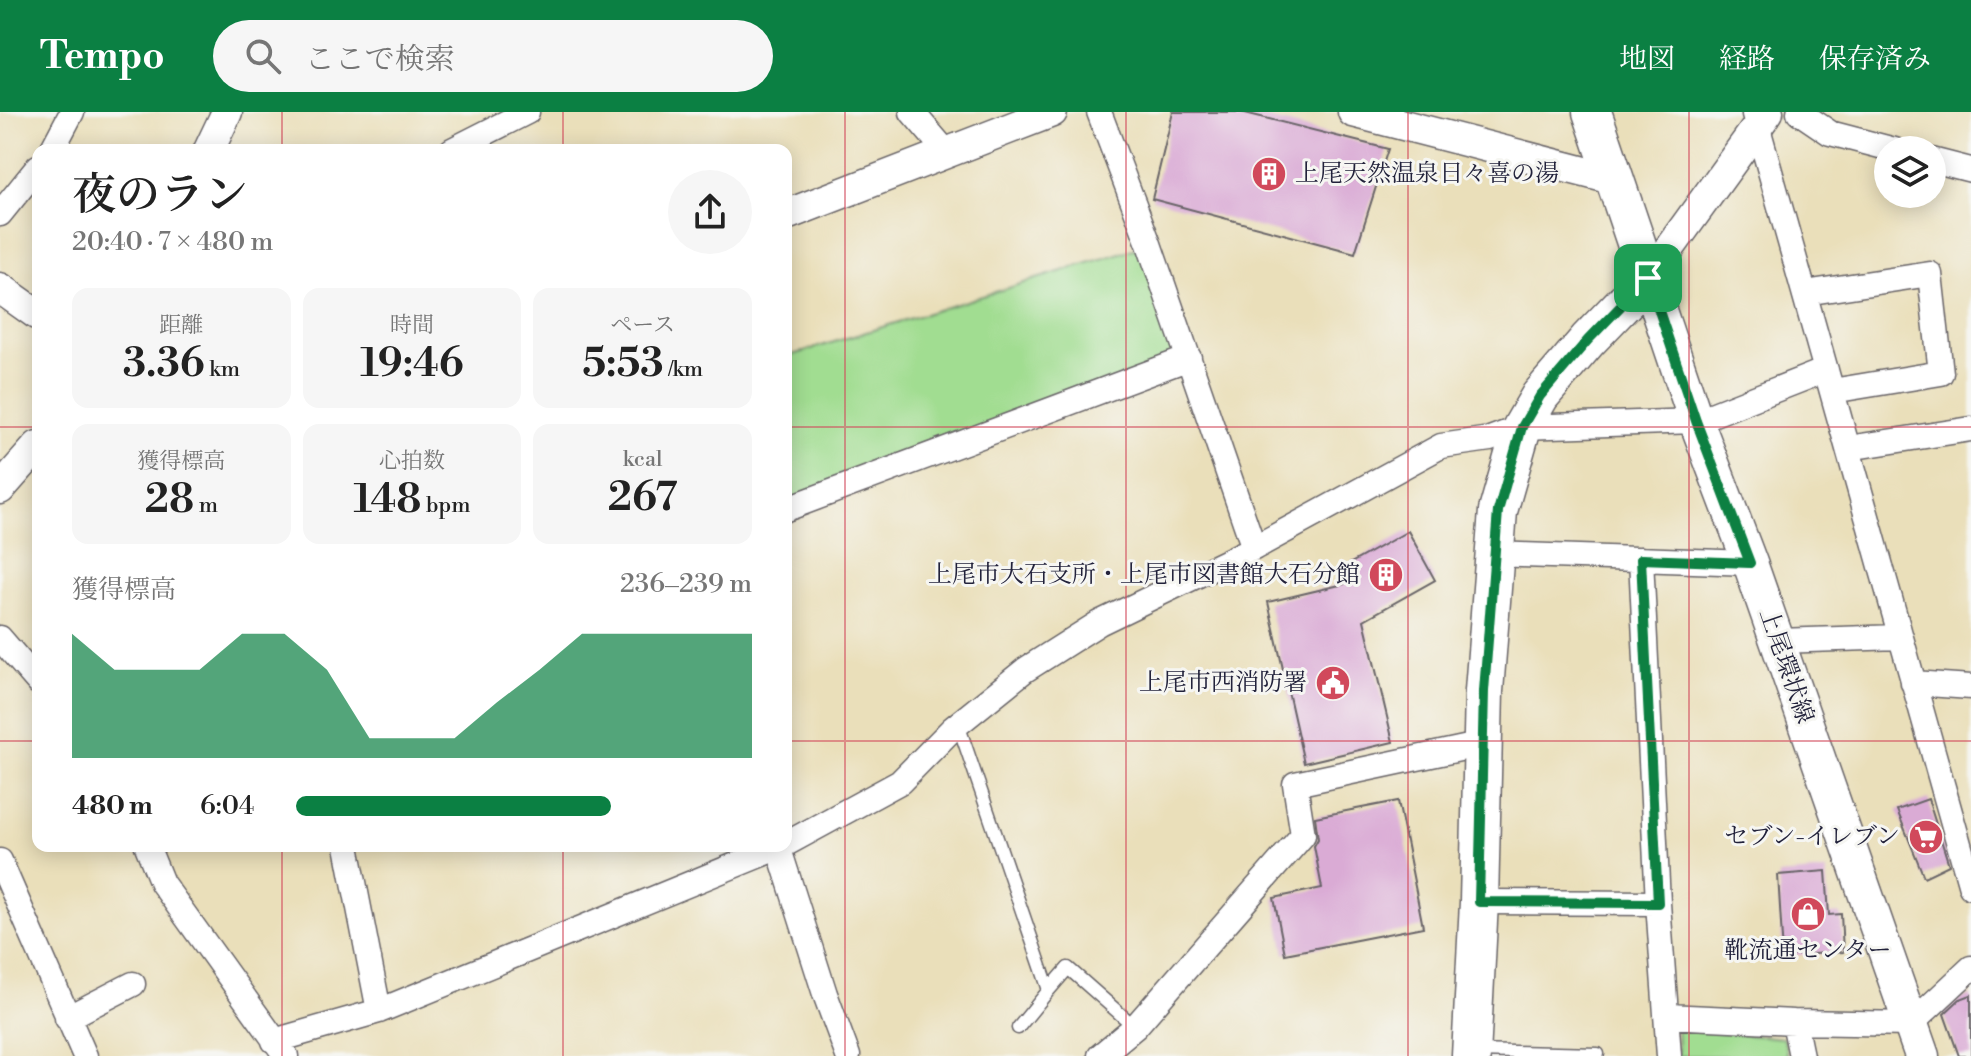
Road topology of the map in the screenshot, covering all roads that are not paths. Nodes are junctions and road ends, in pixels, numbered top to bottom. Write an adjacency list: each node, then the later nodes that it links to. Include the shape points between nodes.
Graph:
1 (72, 112): 11 (street)
2 (227, 112): 12 (street)
3 (527, 112): 13 (street)
4 (912, 112): 15 (street)
5 (1052, 112): 15 (street)
6 (1099, 112): 26 (street)
7 (1353, 112): 19 (street)
8 (1592, 112): 19 (main road)
9 (1799, 112): 14 (street, via 1830,133)
10 (1760, 116): 22 (street); 24 (street)
11 (55, 144)
12 (212, 144)
13 (464, 144)
14 (1874, 145)
15 (948, 154): 20 (street)
16 (1946, 164): 17 (street)
17 (1971, 170)
18 (32, 174): 21 (street)
19 (1616, 180): 22 (main road)
20 (792, 213)
21 (0, 214)
22 (1648, 278): 28 (main road, 上尾環状線); 29 (main road, via 1540,396)
23 (0, 288): 25 (street)
24 (1805, 293): 27 (street); 27 (street, via 1930,274 1941,373)
25 (32, 311)
26 (1189, 358): 34 (street); 35 (street)
27 (1829, 380): 28 (street); 31 (street)
28 (1696, 421): 29 (street); 38 (main road, 上尾環状線)
29 (1522, 427): 35 (street, via 1490,439 1441,446); 36 (main road, via 1498,511)
30 (1971, 429): 31 (street)
31 (1848, 448): 39 (street)
32 (32, 453): 33 (street)
33 (0, 489)
34 (792, 507)
35 (1254, 548): 45 (street, via 1099,623 1025,670)
36 (1493, 554): 37 (street); 46 (main road)
37 (1641, 559): 38 (street); 55 (street)
38 (1750, 563): 41 (main road, 上尾環状線)
39 (1900, 637): 41 (street); 43 (street)
40 (0, 638): 42 (street)
41 (1778, 641): 63 (main road, 上尾環状線)
42 (32, 675)
43 (1913, 683): 44 (street); 53 (street)
44 (1971, 687)
45 (958, 724): 47 (street, via 900,782); 58 (lane)
46 (1483, 744): 54 (main road); 64 (street, via 1295,784 1303,835)
47 (792, 840)
48 (149, 852): 66 (street, via 162,883)
49 (348, 852): 59 (street)
50 (766, 852): 59 (street)
51 (783, 852): 70 (street)
52 (0, 861): 61 (street)
53 (1971, 887)
54 (1479, 902): 55 (street); 67 (main road)
55 (1658, 903): 60 (street)
56 (1971, 968): 63 (street)
57 (133, 984): 61 (street)
58 (1049, 990): 64 (lane, via 1068,968); 65 (lane)
59 (379, 1011): 66 (street)
60 (1667, 1016): 62 (street); 72 (street)
61 (67, 1018): 69 (street)
62 (1794, 1022): 63 (street); 73 (street)
63 (1911, 1024): 74 (main road, 上尾環状線)
64 (1135, 1027): 71 (street)
65 (1018, 1028)
66 (280, 1049)
67 (1471, 1054): 68 (lane)
68 (1598, 1054)
69 (85, 1056)
70 (848, 1056)
71 (1100, 1056)
72 (1669, 1056)
73 (1801, 1056)
74 (1922, 1056)

